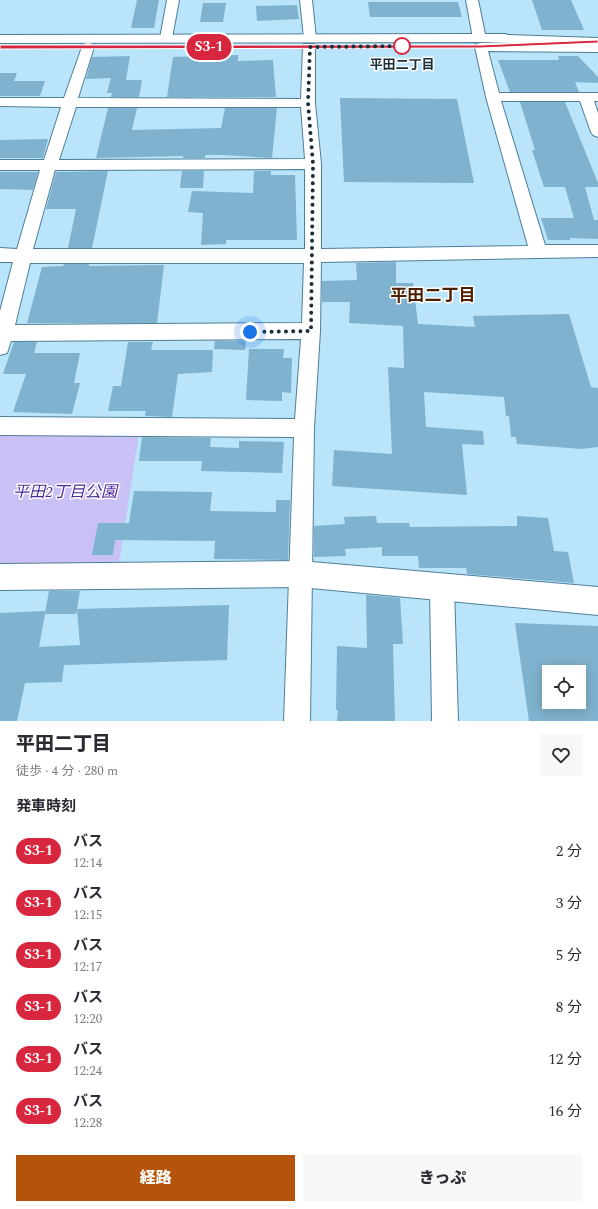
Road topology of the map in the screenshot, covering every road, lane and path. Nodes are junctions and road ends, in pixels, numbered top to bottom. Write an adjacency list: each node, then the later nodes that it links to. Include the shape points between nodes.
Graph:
1 (173, 0): 4 (street)
2 (306, 0): 6 (street)
3 (472, 0): 7 (street)
4 (166, 38): 5 (street); 6 (street)
5 (0, 39)
6 (310, 42): 7 (street); 10 (street); 15 (street)
7 (480, 42): 8 (street); 11 (street)
8 (595, 42)
9 (0, 47): 10 (street)
10 (88, 47): 14 (street)
11 (493, 97): 12 (street); 21 (street)
12 (591, 97): 16 (street)
13 (0, 102): 14 (street)
14 (70, 102): 15 (street); 19 (street)
15 (308, 103): 17 (street)
16 (598, 132)
17 (313, 164): 19 (street); 24 (street)
18 (0, 165): 19 (street)
19 (49, 166): 23 (street)
20 (598, 251): 21 (street)
21 (538, 252): 24 (street)
22 (0, 255): 23 (street)
23 (23, 256): 24 (street); 26 (street)
24 (313, 256): 25 (street)
25 (311, 331): 26 (street); 28 (street)
26 (1, 337)
27 (0, 426): 28 (street)
28 (304, 428): 29 (street)
29 (300, 574): 30 (street); 31 (street); 33 (street)
30 (0, 577)
31 (442, 587): 32 (street); 34 (street)
32 (598, 601)
33 (297, 721)
34 (445, 721)

